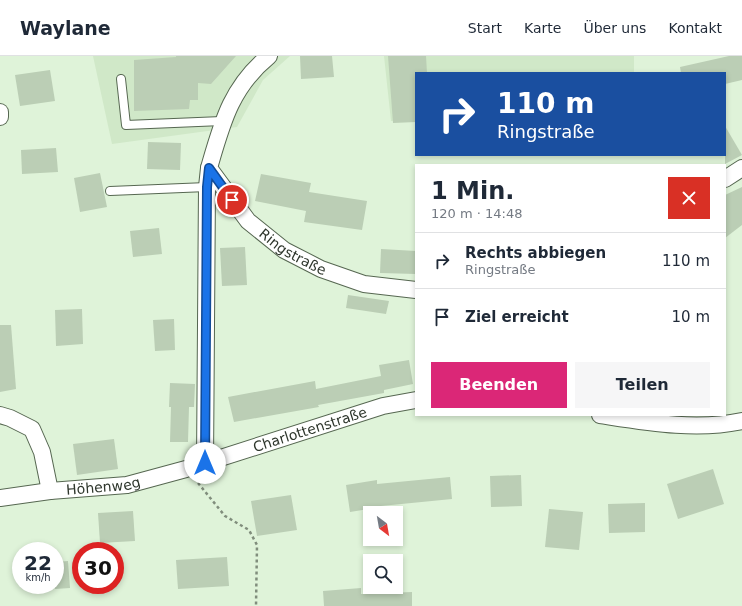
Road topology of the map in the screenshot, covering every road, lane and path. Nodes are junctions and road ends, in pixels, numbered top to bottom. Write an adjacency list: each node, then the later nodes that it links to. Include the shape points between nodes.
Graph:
1 (269, 56): 5 (street, via 256,66 237,92)
2 (121, 79): 5 (lane, via 126,125)
3 (0, 112): 4 (street)
4 (0, 117)
5 (222, 121): 6 (street)
6 (209, 168): 9 (street); 11 (street, Ringstraße, via 248,221 284,250 321,269 364,284)
7 (742, 168): 8 (street)
8 (726, 178)
9 (207, 187): 10 (lane); 16 (street)
10 (110, 191)
11 (415, 290)
12 (415, 400): 16 (street, Charlottenstraße, via 383,406)
13 (0, 416): 18 (street, via 32,429 42,452)
14 (607, 416): 15 (street, via 661,424 723,425)
15 (742, 421)
16 (205, 463): 17 (street, Höhenweg)
17 (186, 469): 18 (street, Höhenweg, via 127,485); 20 (path, via 225,516 249,530 257,545)
18 (50, 491): 19 (street, Höhenweg)
19 (0, 498)
20 (256, 606)

